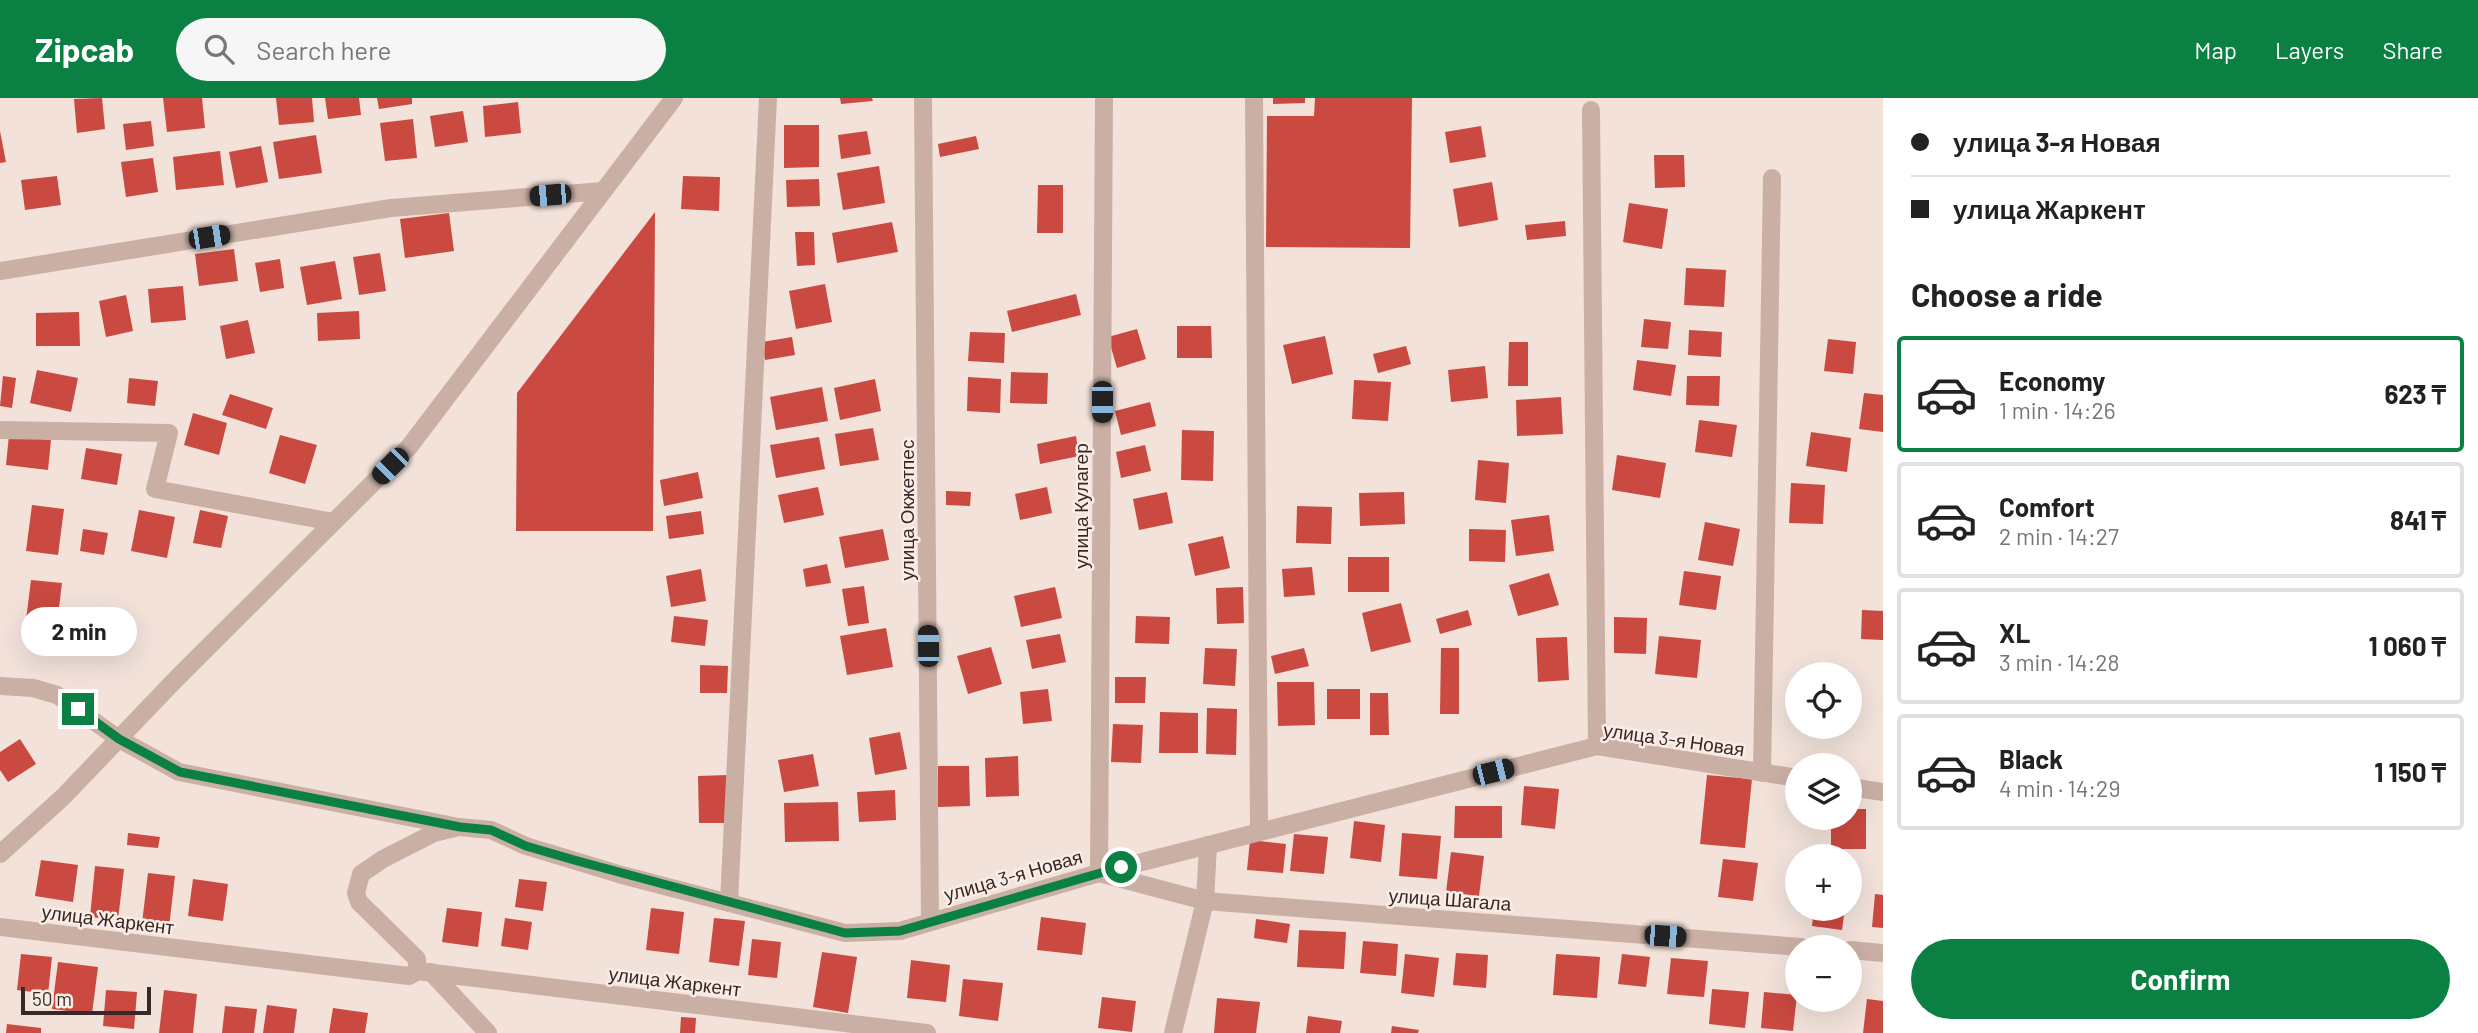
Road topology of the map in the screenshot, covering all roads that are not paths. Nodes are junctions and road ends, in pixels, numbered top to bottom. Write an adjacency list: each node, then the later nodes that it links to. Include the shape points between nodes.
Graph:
1 (674, 98): 8 (street)
2 (768, 98): 25 (street)
3 (923, 98): 26 (street, улица Окжетпес)
4 (1104, 98): 23 (street, улица Кулагер)
5 (1254, 98): 20 (street)
6 (1591, 110): 14 (street)
7 (1772, 178): 15 (street)
8 (603, 191): 9 (street, via 391,208); 11 (street, via 409,447)
9 (0, 271)
10 (0, 430): 11 (street, via 169,433 155,489)
11 (333, 522): 13 (street)
12 (0, 686): 13 (street, via 57,695)
13 (119, 739): 19 (street, via 180,772); 22 (street)
14 (1597, 747): 15 (street, улица 3-я Новая); 20 (street, улица 3-я Новая)
15 (1762, 773): 16 (street, улица 3-я Новая)
16 (1785, 776)
17 (1862, 789): 18 (street)
18 (1883, 792)
19 (460, 827): 25 (street, улица 3-я Новая, via 491,830 526,846); 31 (street, улица 3-я Новая, via 433,833 361,874 356,893 359,902)
20 (1259, 831): 21 (street, улица 3-я Новая)
21 (1208, 845): 23 (street, улица 3-я Новая); 24 (street)
22 (0, 854)
23 (1099, 873): 24 (street, улица Шагала); 26 (street, улица 3-я Новая)
24 (1205, 901): 28 (street, улица Шагала); 34 (street)
25 (729, 903): 26 (street, улица 3-я Новая, via 845,933 900,931)
26 (930, 921)
27 (0, 927): 31 (street, улица Жаркент, via 409,976)
28 (1785, 946)
29 (1862, 951): 30 (street)
30 (1883, 953)
31 (422, 967): 32 (street); 33 (street, улица Жаркент)
32 (488, 1033)
33 (927, 1033)
34 (1173, 1033)

